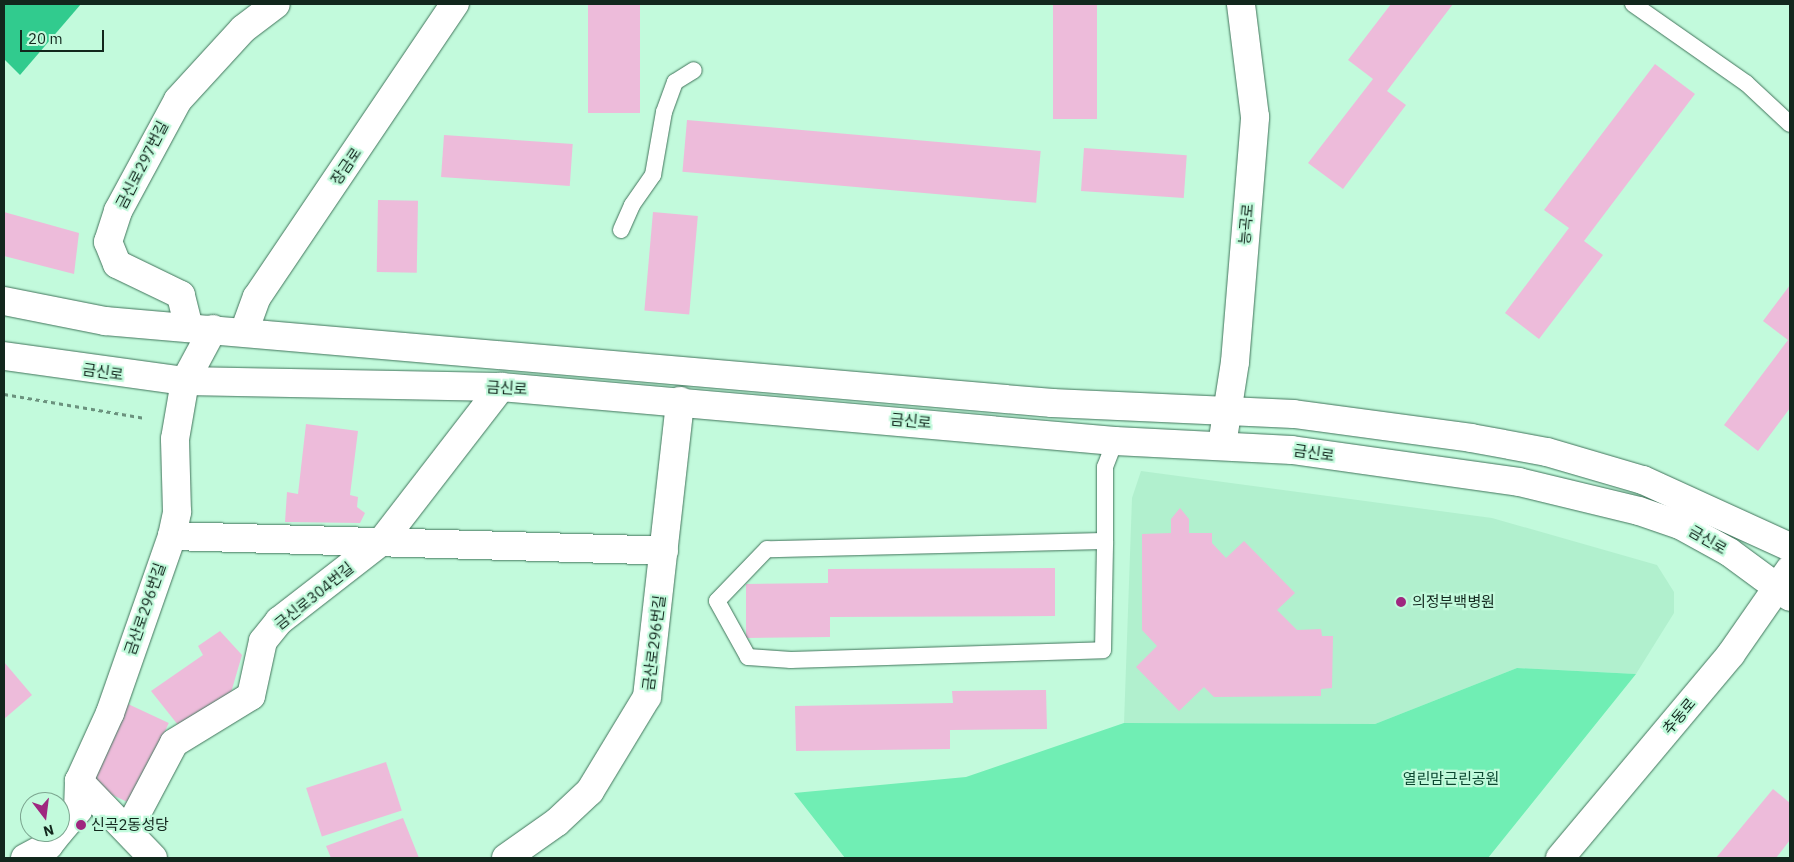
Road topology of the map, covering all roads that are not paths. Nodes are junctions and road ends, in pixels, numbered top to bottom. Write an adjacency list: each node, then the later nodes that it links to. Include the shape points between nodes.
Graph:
1 (276, 4): 9 (street, 금신로297번길, via 242,29 178,100 118,210 108,242 117,264 182,295)
2 (455, 4): 10 (street, 장금로, via 257,297)
3 (1241, 4): 15 (street, 능곡로, via 1255,118 1235,362)
4 (1633, 4): 6 (lane, via 1746,84)
5 (694, 70): 7 (lane, via 675,82 664,112 653,175 632,205)
6 (1790, 124)
7 (620, 230)
8 (4, 301): 9 (street, 금신로, via 105,322)
9 (201, 328): 10 (street, 금신로); 12 (street, 금산로296번길)
10 (244, 332): 15 (street, 금신로, via 1052,403)
11 (4, 356): 12 (street, 금신로)
12 (185, 381): 13 (street, 금신로); 18 (street, 금산로296번길, via 175,439 177,512)
13 (501, 386): 14 (street, 금신로); 19 (street, 금신로304번길)
14 (680, 402): 16 (street, 금신로); 22 (street, 금산로296번길)
15 (1226, 411): 17 (street, 능곡로); 21 (street, 금신로, via 1294,414 1547,452 1643,480)
16 (1115, 441): 17 (street, 금신로); 20 (lane, via 1105,468)
17 (1222, 445): 23 (street, 금신로, via 1292,450 1519,482 1639,511 1680,525)
18 (172, 536): 19 (street); 24 (street, 금산로296번길, via 110,713)
19 (382, 541): 22 (street); 26 (street, 금신로304번길, via 279,621 263,641 251,696 174,743)
20 (1105, 541): 20 (lane, via 1103,650 791,660 748,657 717,600 767,549)
21 (1790, 547)
22 (664, 551): 30 (street, 금산로296번길, via 647,697 636,719 590,791 557,822)
23 (1786, 585): 31 (street, 추동로)
24 (79, 781): 25 (street, via 78,810); 26 (street)
25 (70, 820)
26 (128, 830): 29 (street)
27 (52, 842): 28 (street)
28 (25, 858)
29 (154, 858)
30 (506, 858)
31 (1560, 858)

